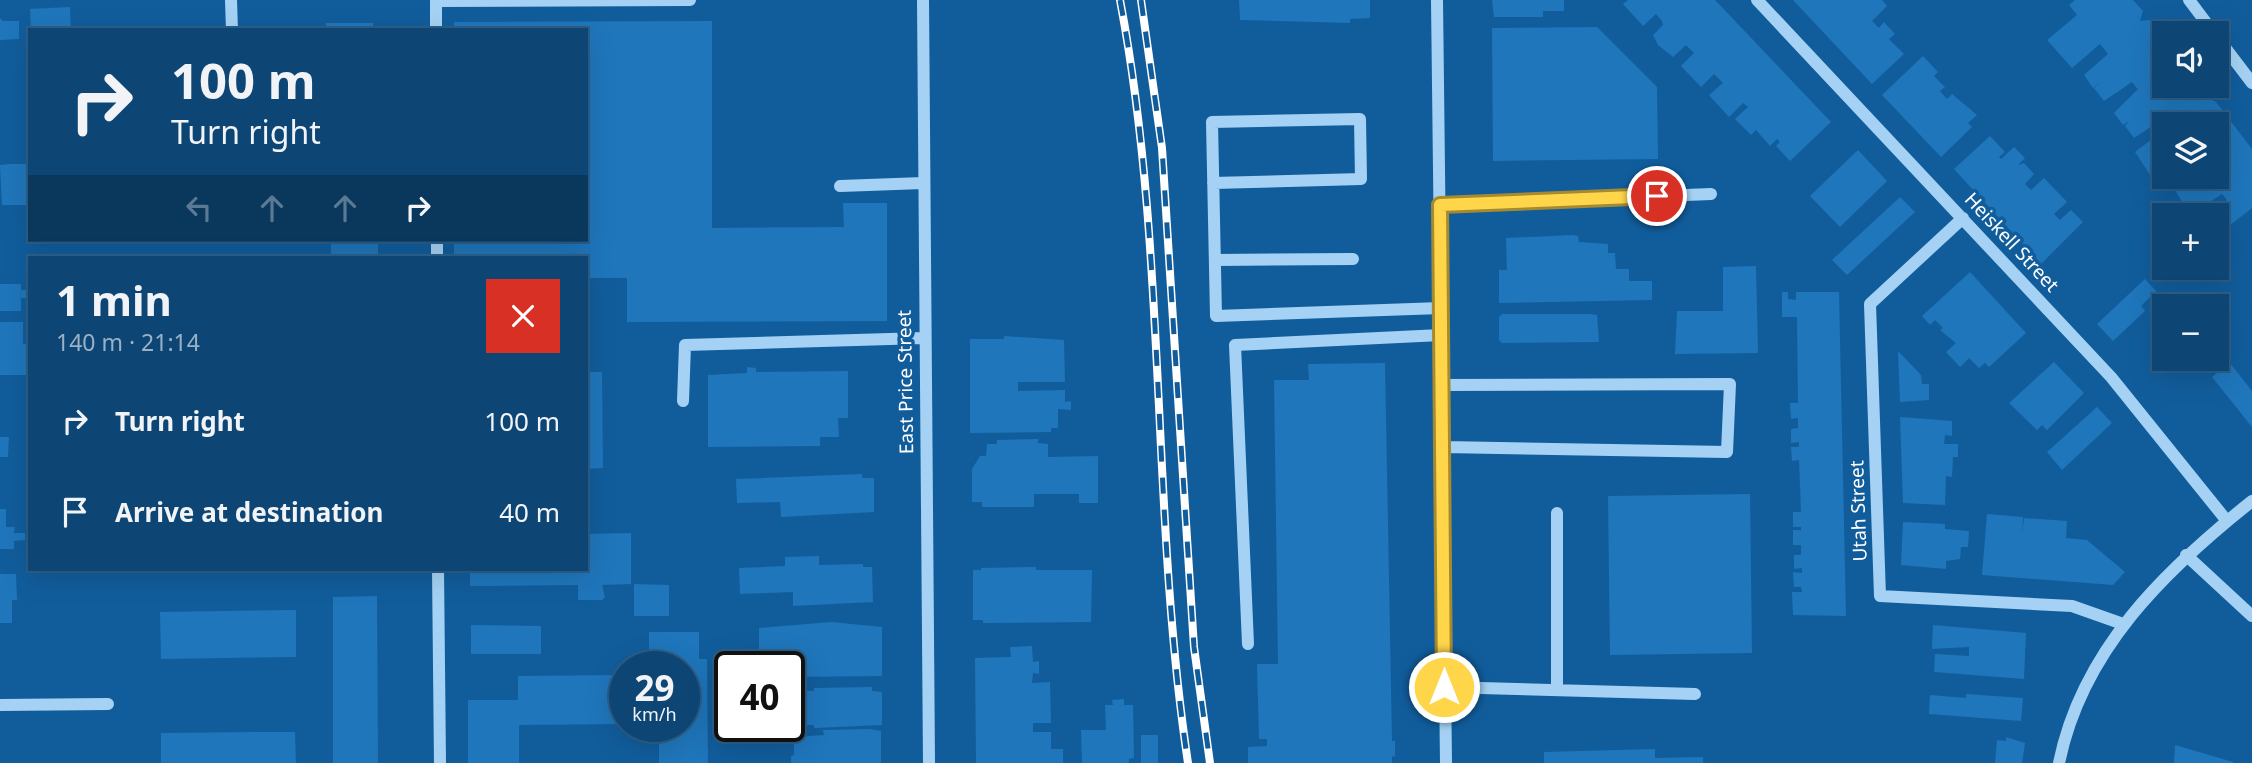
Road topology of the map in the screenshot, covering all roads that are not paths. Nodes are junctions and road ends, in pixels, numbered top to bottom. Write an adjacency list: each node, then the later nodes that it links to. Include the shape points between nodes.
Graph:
1 (231, 0): 9 (street)
2 (436, 0): 3 (street); 10 (street)
3 (690, 0)
4 (923, 0): 13 (street, East Price Street)
5 (1437, 0): 17 (street)
6 (1757, 0): 18 (street, Heiskell Street)
7 (2189, 0): 8 (street)
8 (2205, 21)
9 (232, 28)
10 (436, 28)
11 (2229, 52): 12 (street)
12 (2252, 83)
13 (923, 183): 15 (street); 23 (street, East Price Street)
14 (1213, 183): 14 (street, via 1212,122 1360,119 1361,179); 20 (street)
15 (840, 186)
16 (1711, 194): 17 (street)
17 (1440, 205): 21 (street)
18 (1963, 218): 29 (street, Heiskell Street, via 2111,377); 33 (street, Utah Street, via 1870,304 1880,596 2072,606)
19 (1353, 259): 20 (street)
20 (1215, 260): 21 (street, via 1216,316)
21 (1441, 308): 22 (street)
22 (1441, 335): 24 (street); 34 (street, via 1235,345)
23 (924, 338): 25 (street, via 685,345); 41 (street, East Price Street)
24 (1443, 385): 26 (street); 26 (street, via 1730,384 1727,452)
25 (683, 401)
26 (1444, 447): 35 (street)
27 (2252, 501): 29 (street)
28 (1557, 513): 36 (street)
29 (2227, 521): 30 (street)
30 (2186, 555): 32 (street); 33 (street)
31 (438, 571): 40 (street)
32 (2252, 616)
33 (2123, 624): 43 (street, via 2074,710)
34 (1248, 644)
35 (1444, 687): 36 (street); 42 (street)
36 (1557, 689): 37 (street)
37 (1695, 694)
38 (108, 704): 39 (street)
39 (0, 705)
40 (440, 763)
41 (929, 763)
42 (1446, 763)
43 (2059, 763)

